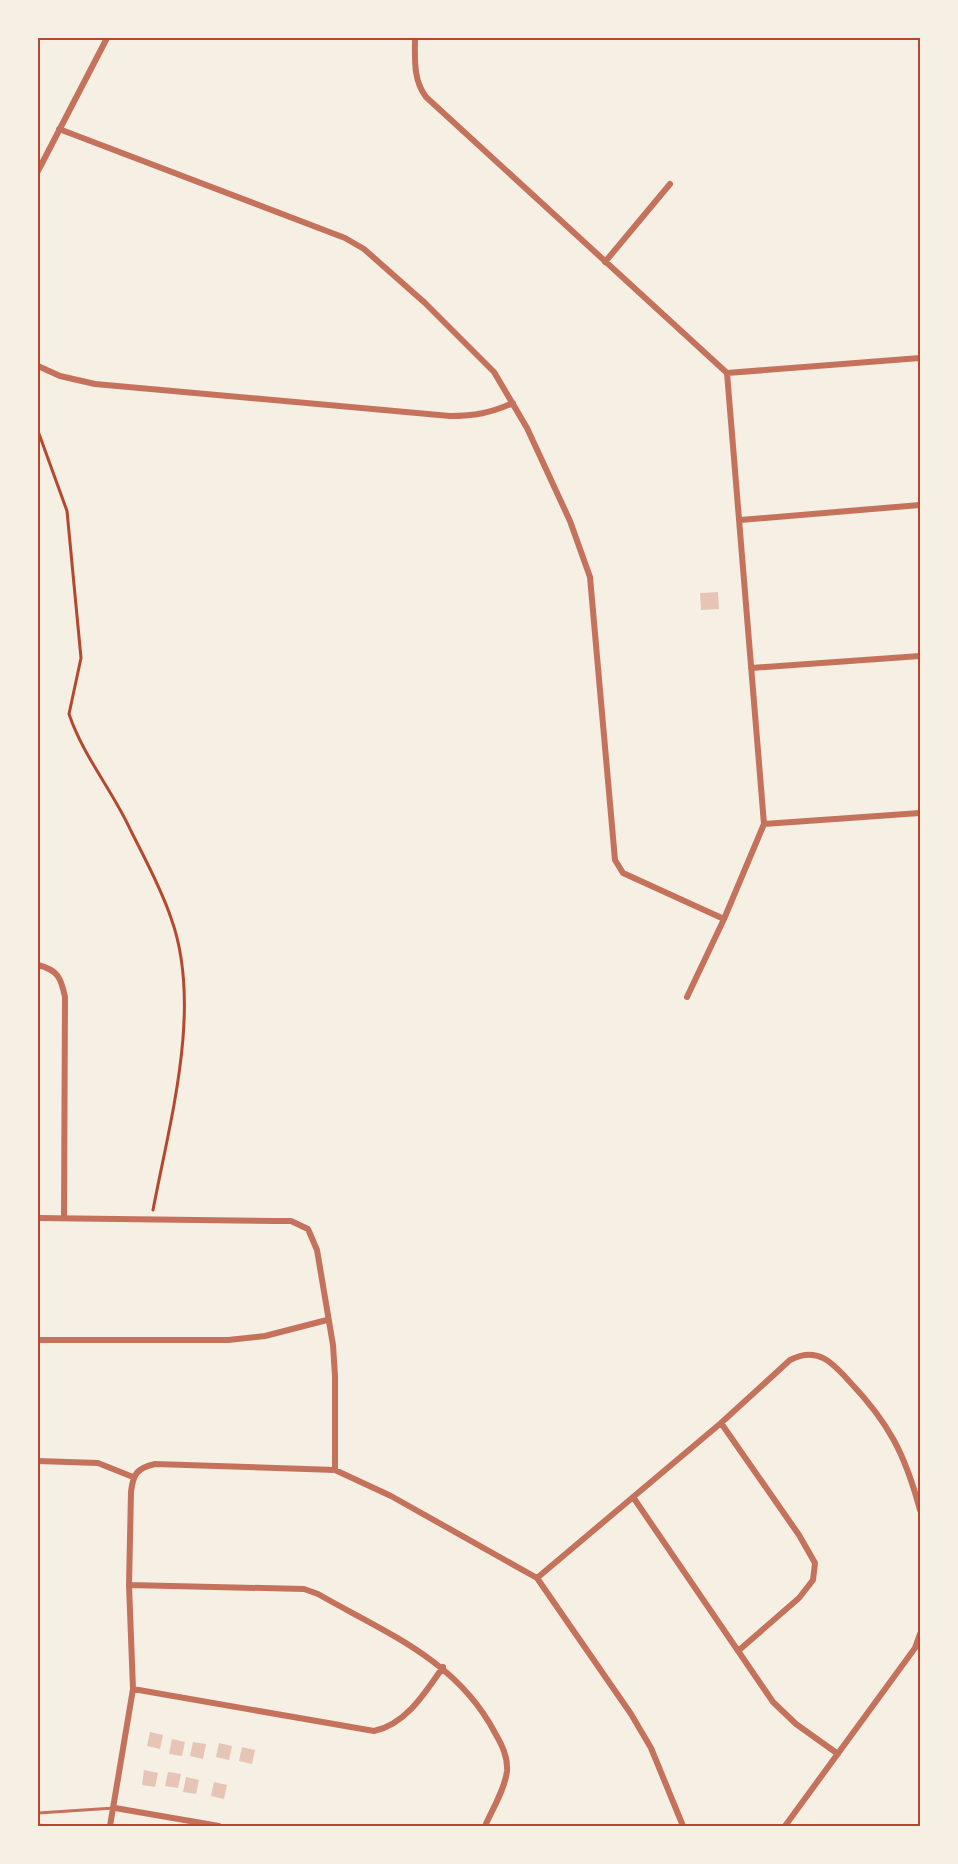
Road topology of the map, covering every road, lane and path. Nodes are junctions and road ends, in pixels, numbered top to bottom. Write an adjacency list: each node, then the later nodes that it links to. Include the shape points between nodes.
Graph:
1 (106, 38): 3 (street)
2 (415, 38): 6 (street, via 416,77 426,97)
3 (59, 129): 4 (street); 10 (street, via 315,225 364,249 494,372)
4 (38, 171)
5 (670, 184): 6 (street)
6 (605, 262): 9 (street)
7 (921, 358): 9 (street)
8 (38, 366): 10 (street, via 95,384 450,416 494,412)
9 (727, 373): 13 (street)
10 (513, 403): 18 (street, via 570,521 590,577 615,860 623,873)
11 (38, 432): 23 (path, via 67,512 81,658 69,714 128,822 172,919 180,959 185,999 178,1076)
12 (921, 505): 13 (street)
13 (741, 520): 15 (street)
14 (921, 656): 15 (street)
15 (751, 668): 17 (street)
16 (921, 813): 17 (street)
17 (764, 824): 18 (street)
18 (724, 919): 20 (street)
19 (38, 965): 22 (street, via 61,977 65,998)
20 (687, 997)
21 (38, 1218): 22 (street)
22 (64, 1218): 23 (street)
23 (152, 1218): 24 (street, via 302,1225 315,1239)
24 (327, 1320): 25 (street, via 265,1336 228,1340); 28 (street, via 335,1376)
25 (38, 1340)
26 (722, 1423): 30 (street); 31 (street, via 790,1360 800,1355 820,1355 840,1370 887,1425); 35 (street, via 815,1563 813,1580 800,1598)
27 (38, 1461): 29 (street, via 98,1463)
28 (335, 1470): 29 (street, via 154,1464); 32 (street, via 391,1496)
29 (133, 1477): 33 (street)
30 (633, 1497): 32 (street); 35 (street)
31 (921, 1510)
32 (537, 1578): 44 (street, via 651,1748)
33 (129, 1585): 36 (street, via 304,1589 415,1647); 37 (street)
34 (921, 1634): 38 (street, via 915,1648)
35 (738, 1651): 38 (street, via 773,1702)
36 (443, 1667): 37 (street, via 402,1717 389,1727 374,1731); 43 (street, via 489,1720 504,1748 507,1773)
37 (133, 1689): 39 (street)
38 (838, 1754): 45 (street)
39 (115, 1808): 40 (lane); 41 (street); 42 (street)
40 (38, 1813)
41 (110, 1827)
42 (219, 1827)
43 (485, 1827)
44 (683, 1827)
45 (785, 1827)

